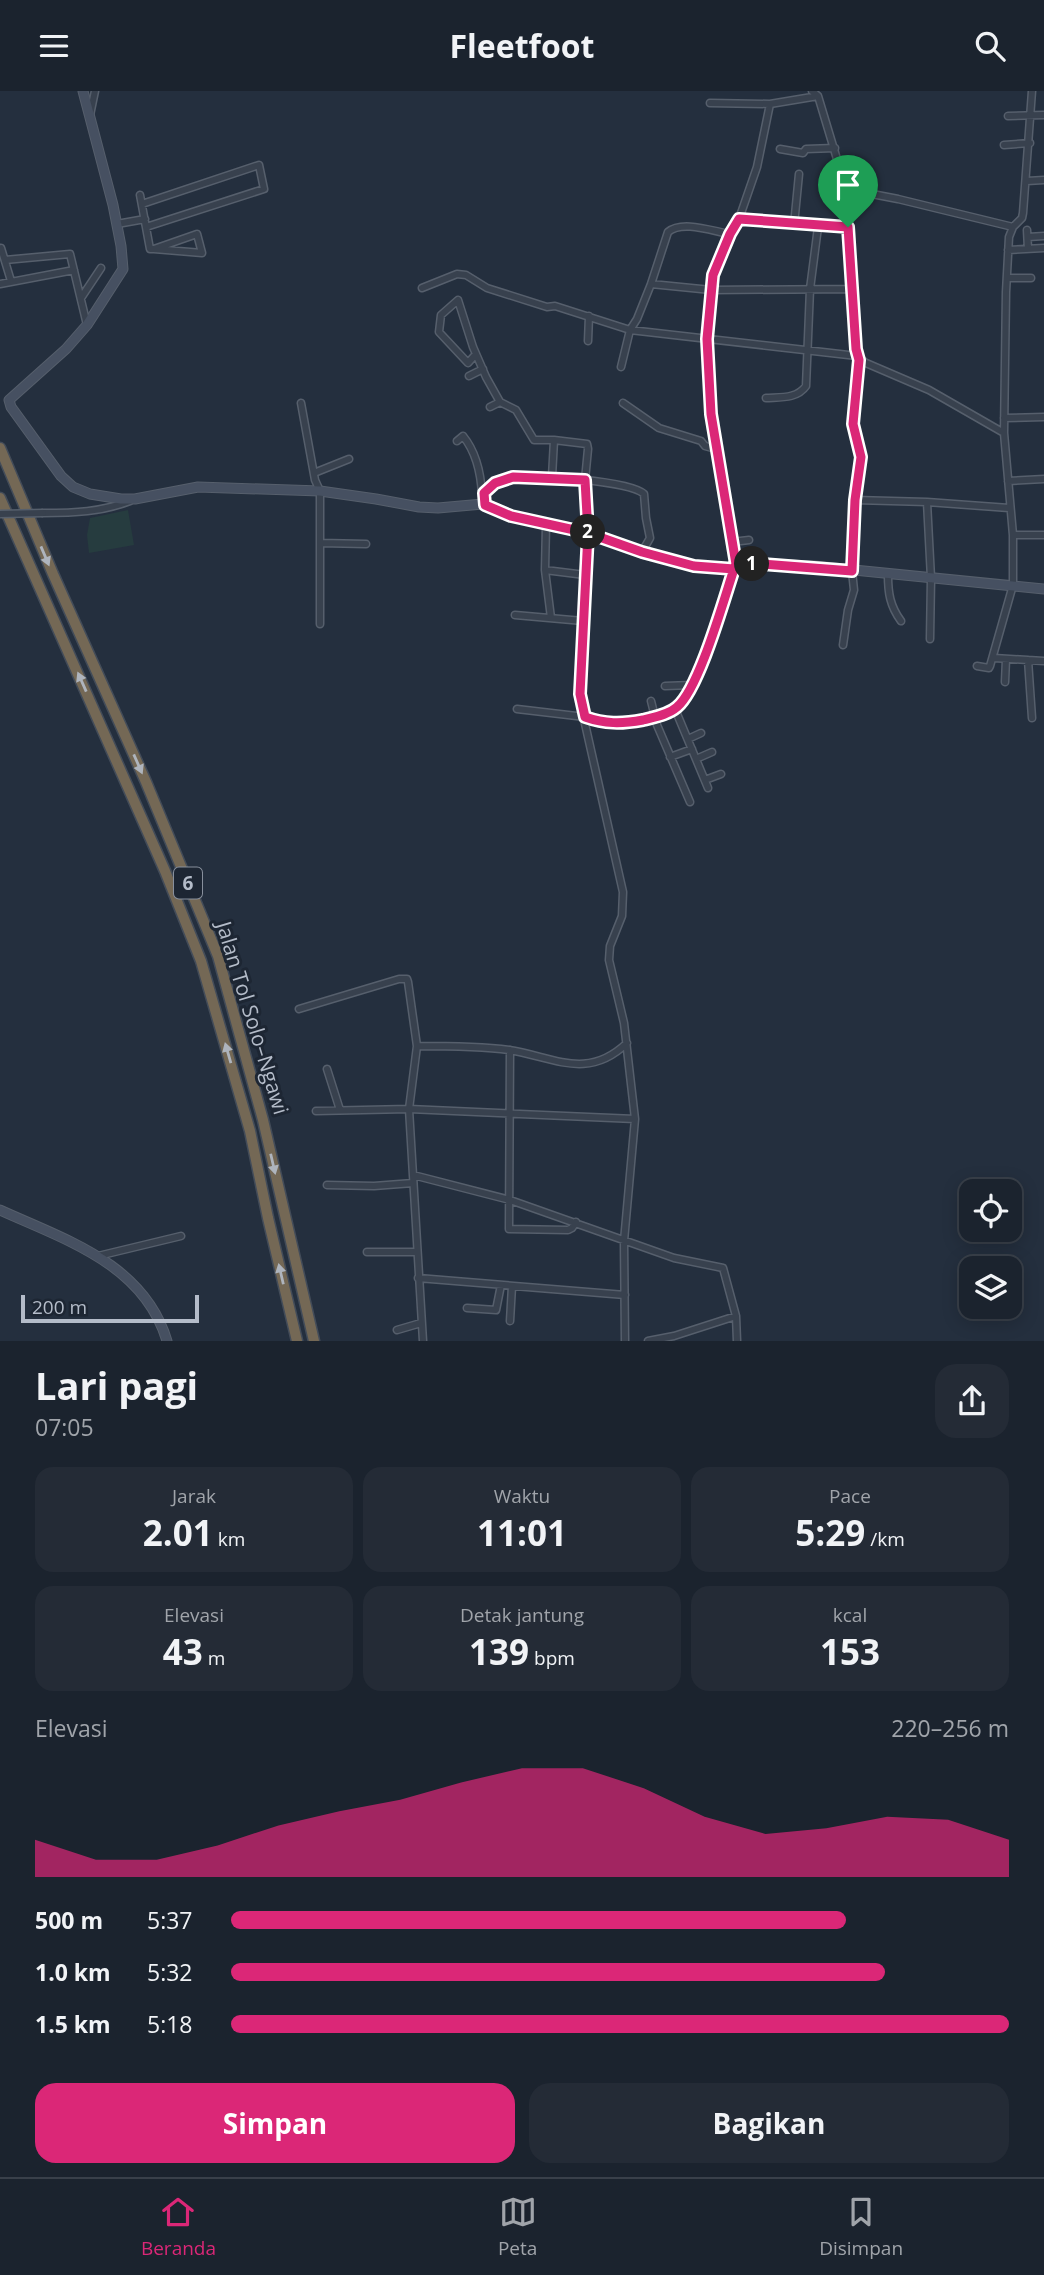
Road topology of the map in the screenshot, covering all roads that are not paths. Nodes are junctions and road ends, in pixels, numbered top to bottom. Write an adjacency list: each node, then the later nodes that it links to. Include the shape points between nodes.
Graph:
1 (83, 91): 8 (street)
2 (95, 91): 8 (street)
3 (1032, 91): 10 (street)
4 (815, 94): 6 (street); 13 (street)
5 (710, 103): 6 (street)
6 (770, 104): 22 (street, via 761,153)
7 (1044, 115): 10 (street)
8 (89, 116): 23 (street)
9 (1008, 116): 10 (street)
10 (1031, 116): 11 (street)
11 (1030, 143): 12 (street); 17 (street)
12 (1004, 145)
13 (835, 148): 14 (street, via 803,153); 18 (street)
14 (780, 149)
15 (799, 174): 24 (street)
16 (1044, 180): 17 (street)
17 (1027, 181): 28 (street, via 1022,218)
18 (846, 189): 27 (street); 28 (street)
19 (141, 195): 20 (street)
20 (142, 204): 21 (street); 25 (street, via 260,165 264,189)
21 (145, 219): 23 (street); 25 (street)
22 (739, 219): 24 (street); 29 (street)
23 (117, 224): 50 (street, via 122,269)
24 (793, 225): 26 (street)
25 (146, 227): 33 (street, via 150,249)
26 (818, 227): 27 (street); 45 (street)
27 (848, 227): 46 (street)
28 (1013, 227): 35 (street)
29 (730, 234): 43 (street, via 674,227 664,239); 47 (street)
30 (1044, 236): 34 (street, via 1028,234)
31 (1, 247): 36 (street)
32 (1044, 248): 34 (street)
33 (154, 249): 33 (street, via 178,251 202,253 197,234)
34 (1028, 249): 35 (street)
35 (1008, 250): 39 (street)
36 (5, 260): 38 (street, via 66,253); 41 (street)
37 (101, 268): 48 (street)
38 (74, 270): 41 (street); 48 (street)
39 (1007, 278): 40 (street); 66 (street)
40 (1031, 278)
41 (11, 281): 42 (street)
42 (0, 284)
43 (651, 284): 47 (street); 51 (street)
44 (422, 288): 49 (street, via 462,274 497,291)
45 (810, 289): 46 (street); 47 (street); 54 (street)
46 (852, 289): 56 (street)
47 (711, 290): 52 (street)
48 (80, 298): 50 (street)
49 (589, 316): 51 (street); 53 (street)
50 (87, 325): 80 (street, via 10,397 9,404 73,487 98,496)
51 (630, 330): 52 (street); 57 (street)
52 (707, 339): 54 (street); 71 (street)
53 (588, 341)
54 (807, 350): 56 (street); 60 (street, via 803,391)
55 (476, 354): 55 (street, via 460,302 458,300 440,315 439,332 468,363); 58 (street)
56 (858, 358): 67 (street, via 929,390); 81 (street, via 853,424 861,457)
57 (621, 367)
58 (483, 369): 59 (street); 61 (street)
59 (469, 376)
60 (766, 398)
61 (500, 402): 64 (street); 68 (street, via 516,410 534,440)
62 (301, 403): 73 (street)
63 (623, 403): 71 (street, via 659,428)
64 (490, 407)
65 (1044, 417): 66 (street)
66 (1003, 418): 67 (street)
67 (1003, 433): 77 (street)
68 (554, 440): 74 (street); 76 (street, via 586,444)
69 (457, 441): 83 (street, via 465,437 481,472)
70 (0, 448): 164 (highway, Jalan Tol Solo–Ngawi / 6, one-way to 164, via 218,957 263,1120)
71 (716, 449): 91 (street)
72 (349, 459): 73 (street)
73 (314, 473): 78 (street)
74 (552, 477): 76 (street); 83 (street, via 503,479 484,493)
75 (1044, 479): 77 (street)
76 (585, 480): 87 (street); 94 (street, via 643,492 650,538)
77 (1008, 481): 84 (street)
78 (320, 491): 80 (street, via 198,487); 83 (street, via 419,507); 92 (street)
79 (0, 498): 163 (highway, Jalan Tol Solo–Ngawi / 6, one-way to 79, via 250,1131 201,961)
80 (135, 499): 85 (street, bridge, via 109,509)
81 (855, 500): 82 (street); 97 (street)
82 (927, 502): 84 (street); 100 (street)
83 (484, 504): 86 (street)
84 (1009, 508): 88 (street)
85 (0, 514)
86 (546, 525): 87 (street); 96 (street)
87 (588, 533): 94 (street); 98 (street)
88 (1013, 535): 89 (street); 101 (street)
89 (1044, 535)
90 (749, 540): 91 (street)
91 (732, 542): 95 (street)
92 (321, 543): 93 (street); 107 (street)
93 (366, 544)
94 (642, 552): 95 (street, via 694,566)
95 (734, 569): 97 (street, via 762,564); 116 (street)
96 (545, 570): 98 (street); 104 (street)
97 (852, 571): 99 (street); 109 (street, via 854,590)
98 (585, 575): 105 (street)
99 (888, 575): 100 (street); 106 (street, via 888,593)
100 (931, 578): 101 (street); 108 (street)
101 (1013, 585): 102 (street); 110 (street)
102 (1044, 589)
103 (514, 615): 104 (street)
104 (551, 618): 105 (street)
105 (583, 621): 121 (street, via 580,694)
106 (901, 621)
107 (320, 624)
108 (930, 639)
109 (844, 645)
110 (994, 658): 111 (street); 114 (street, via 989,668)
111 (1006, 659): 112 (street); 115 (street)
112 (1028, 660): 113 (street); 123 (street)
113 (1044, 661)
114 (977, 666)
115 (1005, 682)
116 (692, 685): 117 (street); 120 (street)
117 (665, 686)
118 (651, 701): 122 (street)
119 (517, 709): 121 (street)
120 (675, 709): 122 (street); 125 (street)
121 (585, 717): 122 (street, via 614,724); 133 (street, via 623,892 622,916 609,960)
122 (654, 717): 128 (street)
123 (1032, 718)
124 (701, 733): 125 (street)
125 (688, 739): 126 (street)
126 (692, 749): 128 (street); 129 (street)
127 (712, 752): 129 (street)
128 (670, 757): 131 (street)
129 (696, 759): 130 (street, via 707,784)
130 (722, 774)
131 (690, 802)
132 (299, 1009): 134 (street, via 404,978 410,990)
133 (627, 1043): 135 (street, via 611,1057 577,1064); 141 (street)
134 (417, 1046): 135 (street); 137 (street)
135 (510, 1050): 140 (street)
136 (327, 1069): 138 (street)
137 (409, 1109): 138 (street); 140 (street); 142 (street)
138 (341, 1110): 139 (street)
139 (316, 1111)
140 (511, 1114): 141 (street); 145 (street)
141 (635, 1119): 149 (street)
142 (413, 1175): 143 (street); 145 (street)
143 (413, 1184): 144 (street); 151 (street)
144 (327, 1185)
145 (510, 1200): 147 (street); 147 (street, via 509,1229 568,1230)
146 (0, 1210): 152 (street)
147 (576, 1222): 149 (street)
148 (181, 1236): 152 (street)
149 (624, 1241): 156 (street); 158 (street, via 723,1268)
150 (367, 1252): 151 (street)
151 (417, 1252): 153 (street)
152 (98, 1256): 162 (street, via 120,1270 152,1306)
153 (418, 1278): 154 (street); 160 (street)
154 (500, 1285): 155 (street); 157 (street, via 496,1310)
155 (512, 1286): 156 (street); 159 (street)
156 (625, 1294): 166 (street)
157 (467, 1308)
158 (736, 1317): 167 (street); 168 (street)
159 (510, 1321)
160 (421, 1323): 161 (street); 165 (street)
161 (397, 1330)
162 (167, 1341)
163 (297, 1341)
164 (314, 1341)
165 (423, 1341)
166 (625, 1341)
167 (648, 1341)
168 (737, 1341)

